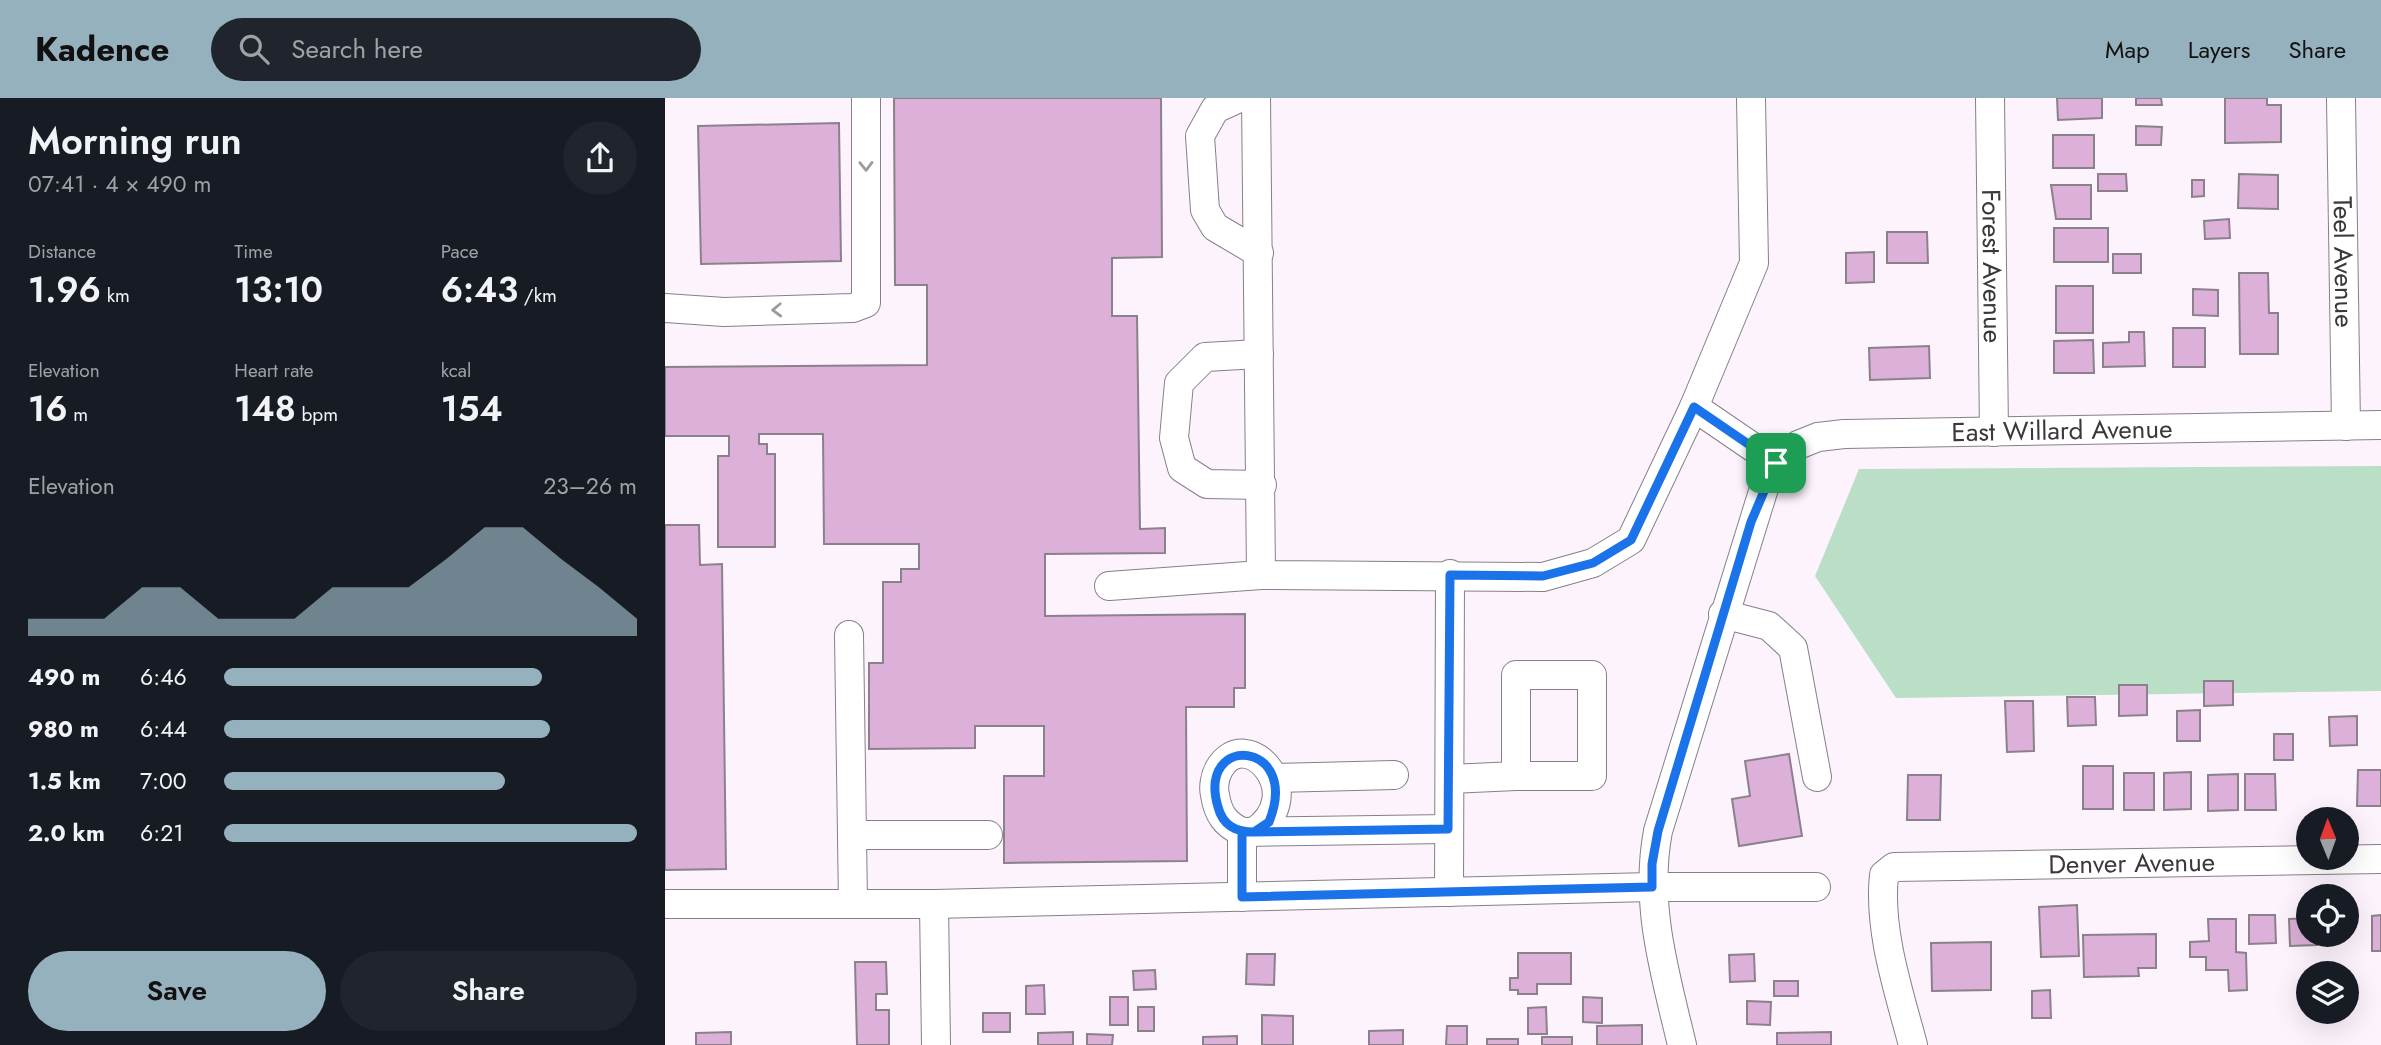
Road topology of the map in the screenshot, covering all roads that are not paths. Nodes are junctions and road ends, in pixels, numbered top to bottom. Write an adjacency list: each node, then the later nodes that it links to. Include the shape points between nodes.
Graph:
1 (866, 98): 8 (street, one-way to 8, via 866,303 853,308 724,312)
2 (1239, 98): 7 (street, via 1215,109 1200,136 1205,210 1215,227)
3 (1256, 98): 7 (street)
4 (1751, 98): 10 (street, via 1754,263)
5 (1990, 98): 13 (street, Forest Avenue)
6 (2341, 98): 12 (street, Teel Avenue)
7 (1259, 253): 9 (street)
8 (665, 308)
9 (1259, 354): 15 (street); 15 (street, via 1205,357 1179,383 1174,438 1182,468 1207,484)
10 (1694, 407): 14 (street); 17 (street, via 1631,540 1593,563 1543,576)
11 (2381, 425): 12 (street, East Willard Avenue)
12 (2346, 426): 13 (street, East Willard Avenue)
13 (1994, 432): 14 (street, East Willard Avenue, via 1818,437 1798,445)
14 (1770, 474): 19 (street)
15 (1262, 485): 16 (street)
16 (1261, 575): 17 (street); 18 (street)
17 (1450, 575): 22 (street)
18 (1109, 586)
19 (1723, 614): 24 (street, via 1769,626 1793,648); 31 (street, via 1658,831)
20 (849, 635): 28 (street)
21 (1516, 768): 22 (street)
22 (1450, 770): 26 (street)
23 (1394, 775): 25 (street)
24 (1817, 776)
25 (1275, 778): 27 (street, via 1275,808 1269,822); 27 (street, via 1266,763 1252,755 1237,754 1224,760 1217,774 1214,792 1219,811 1227,825)
26 (1448, 829): 27 (street); 33 (street)
27 (1248, 832): 34 (street)
28 (853, 835): 29 (street); 36 (street)
29 (988, 835)
30 (2381, 859): 40 (street, Denver Avenue, via 1894,867 1884,875 1882,894 1894,973)
31 (1652, 887): 32 (street); 33 (street); 39 (street, via 1656,934)
32 (1816, 887)
33 (1449, 892): 34 (street)
34 (1242, 897): 37 (street)
35 (665, 904): 36 (street)
36 (853, 904): 37 (street)
37 (934, 904): 38 (street)
38 (936, 1045)
39 (1682, 1045)
40 (1913, 1045)

